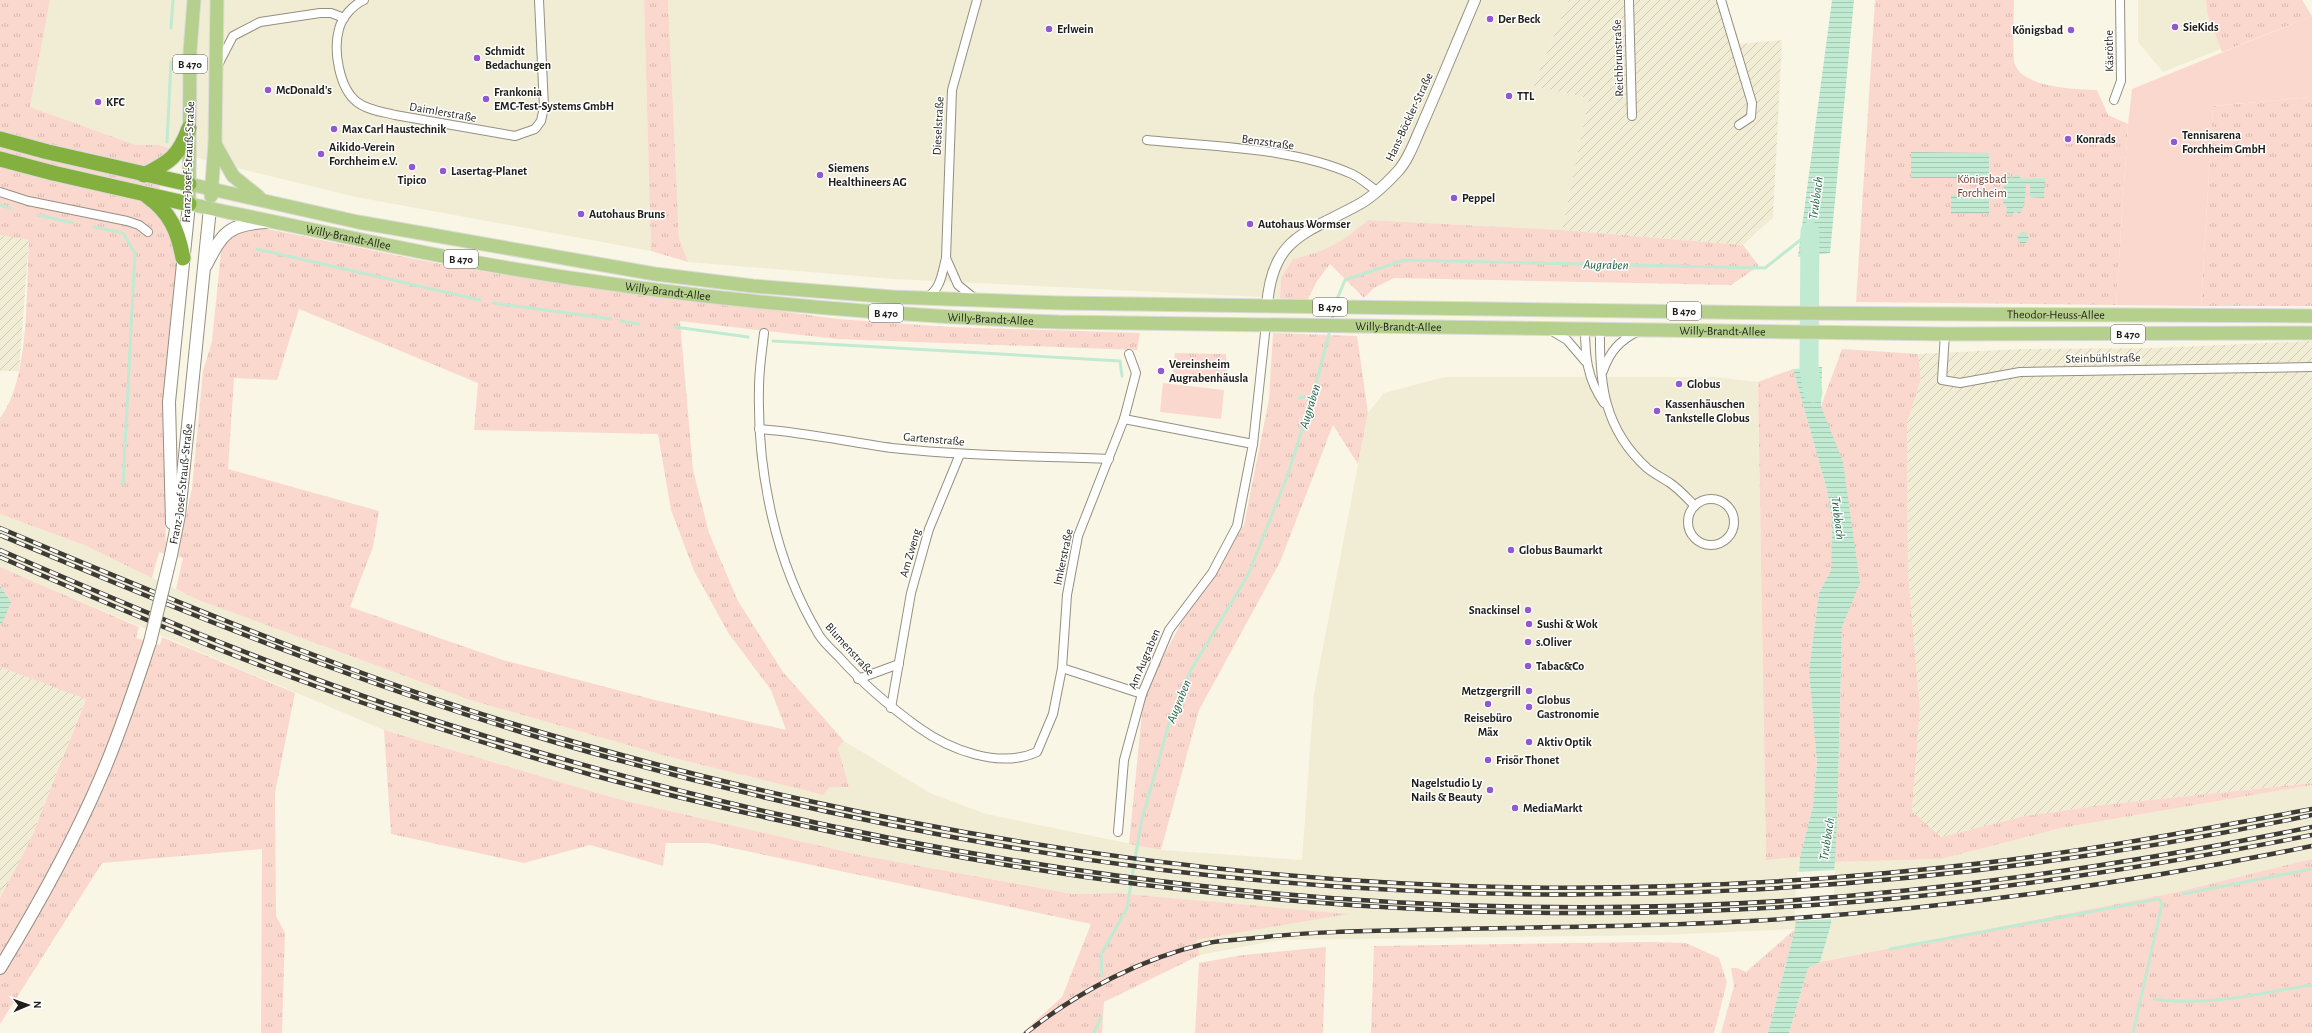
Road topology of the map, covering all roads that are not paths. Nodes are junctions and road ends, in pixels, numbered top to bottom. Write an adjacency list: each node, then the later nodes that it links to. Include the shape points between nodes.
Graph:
1 (194, 0): 15 (main road, Franz-Josef-Strauß-Straße / B 470)
2 (217, 0): 11 (main road, Franz-Josef-Strauß-Straße / B 470)
3 (364, 0): 10 (street, Daimlerstraße, via 356,4)
4 (539, 0): 10 (street, Daimlerstraße, via 544,107 541,121 535,129 515,136 395,115 377,111 357,102 347,89 338,59 339,30)
5 (977, 0): 32 (street, Dieselstraße, via 952,90)
6 (1475, 0): 23 (street, Hans-Böckler-Straße, via 1414,142 1399,169)
7 (1629, 0): 13 (street, Reichbrunstraße)
8 (1721, 0): 14 (street, via 1752,103 1750,116)
9 (2120, 0): 12 (street, Käsröthe, via 2121,81)
10 (344, 18): 11 (street, via 331,13 320,13 260,22 234,36 223,52)
11 (217, 69): 18 (main road, Franz-Josef-Strauß-Straße / B 470)
12 (2114, 100)
13 (1632, 116)
14 (1739, 125)
15 (189, 128): 20 (highway, via 182,147 174,157); 21 (main road, Franz-Josef-Strauß-Straße / B 470)
16 (0, 138): 20 (highway)
17 (1147, 140): 23 (street, Benzstraße, via 1273,153 1324,163 1354,175)
18 (215, 143): 22 (main road, Franz-Josef-Strauß-Straße / B 470); 26 (main road, via 233,176)
19 (0, 159): 25 (highway)
20 (144, 174): 21 (highway)
21 (189, 184): 22 (main road, B 470); 27 (main road, Franz-Josef-Strauß-Straße / B 470)
22 (212, 189): 26 (main road, Willy-Brandt-Allee / B 470); 28 (main road, Franz-Josef-Strauß-Straße / B 470)
23 (1377, 191): 36 (street, Hans-Böckler-Straße, via 1356,206 1309,229 1292,241 1273,268 1268,283)
24 (0, 192): 30 (street, via 28,201 127,221 139,225)
25 (142, 193): 27 (highway); 31 (highway, via 171,218)
26 (265, 201): 34 (main road, Willy-Brandt-Allee / B 470, via 358,222 655,274 753,286)
27 (189, 204): 28 (main road, B 470); 31 (main road, Franz-Josef-Strauß-Straße)
28 (210, 208): 29 (main road, Willy-Brandt-Allee / B 470); 33 (main road, Franz-Josef-Strauß-Straße)
29 (268, 222): 33 (main road, via 231,229 213,252); 42 (main road, Willy-Brandt-Allee / B 470, via 480,263 617,284 834,309 939,318)
30 (148, 232)
31 (183, 258): 62 (main road, Franz-Josef-Strauß-Straße, via 169,402)
32 (946, 258): 34 (street, Dieselstraße, via 935,293); 35 (street, Dieselstraße, via 958,285)
33 (203, 271): 62 (main road, Franz-Josef-Strauß-Straße, via 179,515)
34 (926, 298): 35 (main road, Willy-Brandt-Allee / B 470)
35 (977, 300): 36 (main road, Willy-Brandt-Allee / B 470)
36 (1267, 306): 37 (main road, Willy-Brandt-Allee / B 470); 42 (main road)
37 (1585, 310): 38 (main road, Willy-Brandt-Allee / B 470); 44 (main road)
38 (1600, 310): 39 (main road, Willy-Brandt-Allee / B 470); 45 (main road)
39 (1847, 312): 40 (main road, Theodor-Heuss-Allee / B 470)
40 (1945, 314): 41 (main road, Theodor-Heuss-Allee / B 470); 50 (main road)
41 (2312, 316)
42 (1266, 324): 43 (main road, Willy-Brandt-Allee / B 470); 58 (street, Am Augraben)
43 (1543, 328): 44 (main road, Willy-Brandt-Allee / B 470); 52 (street, via 1558,333)
44 (1585, 328): 45 (main road, Willy-Brandt-Allee / B 470); 52 (street)
45 (1600, 328): 46 (main road, Willy-Brandt-Allee / B 470); 54 (street)
46 (1645, 329): 49 (main road, Willy-Brandt-Allee / B 470); 54 (street, via 1617,345 1607,359)
47 (2312, 332): 50 (main road, Theodor-Heuss-Allee / B 470)
48 (764, 333): 57 (street, Blumenstraße, via 759,387)
49 (1848, 333): 50 (main road, Theodor-Heuss-Allee / B 470)
50 (1945, 334): 53 (street, Steinbühlstraße, via 1942,380 1960,383 2020,372)
51 (1129, 354): 56 (street, Imkerstraße, via 1136,373)
52 (1586, 361): 55 (street, via 1597,393)
53 (2312, 367)
54 (1602, 374): 55 (street)
55 (1606, 407): 61 (street, via 1620,437 1643,464 1671,483)
56 (1124, 419): 58 (street); 60 (street, Imkerstraße)
57 (759, 429): 59 (street, Gartenstraße, via 892,448); 65 (street, Blumenstraße, via 765,489 788,574 819,636)
58 (1253, 444): 66 (street, Am Augraben, via 1237,526 1212,573 1169,630)
59 (960, 454): 60 (street, Gartenstraße); 63 (street, Am Zweng, via 929,530 911,593)
60 (1109, 459): 64 (street, Imkerstraße, via 1078,536 1067,595)
61 (1695, 506): 61 (street, via 1691,511 1689,524 1694,536 1705,544 1713,545 1726,539 1731,533 1734,519 1727,506 1710,499)
62 (172, 549): 69 (main road, bridge, via 150,642 127,712 98,783 74,834)
63 (899, 664): 65 (street); 67 (street, Am Zweng)
64 (1062, 668): 66 (street); 67 (street, Blumenstraße, via 1053,714 1037,752 1025,758 986,757 955,748 929,735)
65 (858, 679): 67 (street, Blumenstraße)
66 (1142, 694): 68 (street, Am Augraben, via 1124,760)
67 (891, 708)
68 (1118, 832)
69 (0, 968)

